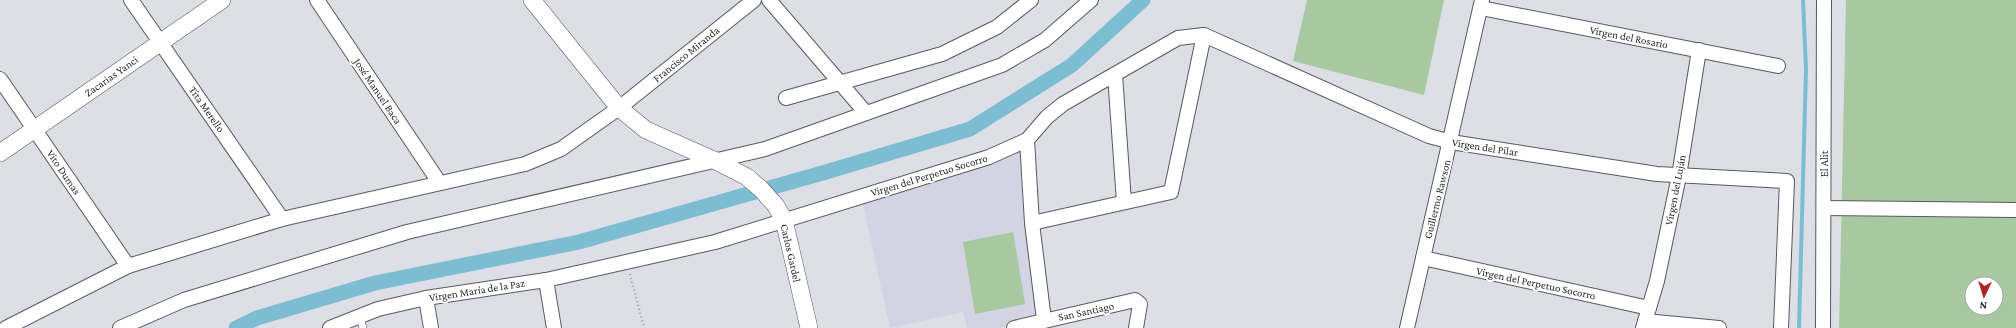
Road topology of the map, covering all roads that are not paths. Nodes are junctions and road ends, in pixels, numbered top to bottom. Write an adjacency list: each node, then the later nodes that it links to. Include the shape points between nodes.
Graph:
1 (131, 0): 12 (street, Tita Merello)
2 (222, 0): 12 (street, Zacarias Yanci)
3 (317, 0): 27 (street, José Manuel Baca)
4 (532, 0): 19 (street, Carlos Gardel)
5 (754, 0): 19 (street, Francisco Miranda)
6 (770, 0): 17 (street)
7 (1031, 0): 17 (street, via 997,27 942,54)
8 (1091, 0): 20 (street, via 1045,40 1002,65)
9 (1824, 0): 29 (street, El Alit)
10 (1482, 4): 13 (street, Virgen del Rosario); 23 (street, Guillermo Rawson)
11 (1204, 35): 15 (street, Virgen del Perpetuo Socorro, via 1178,38); 23 (street, Virgen del Pilar, via 1429,136); 28 (street, via 1171,192)
12 (160, 42): 21 (street, Zacarias Yanci); 31 (street, Tita Merello)
13 (1699, 50): 14 (street, Virgen del Rosario); 26 (street, Virgen del Luján)
14 (1778, 66)
15 (1116, 75): 22 (street, Virgen del Perpetuo Socorro, via 1063,104 1047,117); 28 (street)
16 (0, 78): 21 (street, Vito Dumas)
17 (840, 84): 18 (street); 20 (street)
18 (786, 98)
19 (619, 108): 25 (street, Carlos Gardel, via 646,130); 27 (street, Francisco Miranda, via 561,149 532,161)
20 (866, 113): 25 (street, via 765,149)
21 (34, 129): 24 (street, Zacarias Yanci); 36 (street, Vito Dumas)
22 (1027, 140): 32 (street, Virgen del Perpetuo Socorro, via 989,157); 33 (street)
23 (1451, 142): 26 (street, Virgen del Pilar); 34 (street, Guillermo Rawson)
24 (0, 153)
25 (716, 161): 32 (street, Carlos Gardel, via 757,185 776,206); 43 (street, via 408,232 184,300)
26 (1679, 176): 39 (street, Virgen del Luján, via 1657,281); 52 (street, Virgen del Pilar, via 1786,181)
27 (439, 182): 31 (street, Francisco Miranda)
28 (1124, 202): 33 (street)
29 (1824, 208): 30 (street); 53 (street, El Alit)
30 (2016, 210)
31 (282, 219): 36 (street, Francisco Miranda)
32 (784, 220): 35 (street, Virgen del Perpetuo Socorro, via 715,242); 47 (street, Carlos Gardel)
33 (1032, 223): 40 (street)
34 (1423, 258): 39 (street, Virgen del Perpetuo Socorro); 50 (street, Guillermo Rawson)
35 (627, 262): 37 (street, Virgen María de la Paz)
36 (128, 266): 42 (street, Francisco Miranda)
37 (546, 280): 38 (street, Virgen María de la Paz); 46 (street)
38 (426, 298): 41 (street, Virgen María de la Paz, via 378,309); 45 (street)
39 (1646, 319): 51 (street, Virgen del Perpetuo Socorro)
40 (1044, 320): 48 (street, San Santiago); 49 (street, San Santiago, via 1135,300 1140,304)
41 (362, 322): 44 (street, Virgen María de la Paz)
42 (6, 328)
43 (120, 328)
44 (330, 328)
45 (432, 328)
46 (554, 328)
47 (809, 328)
48 (1014, 328)
49 (1136, 328)
50 (1407, 328)
51 (1719, 328)
52 (1781, 328)
53 (1823, 328)

